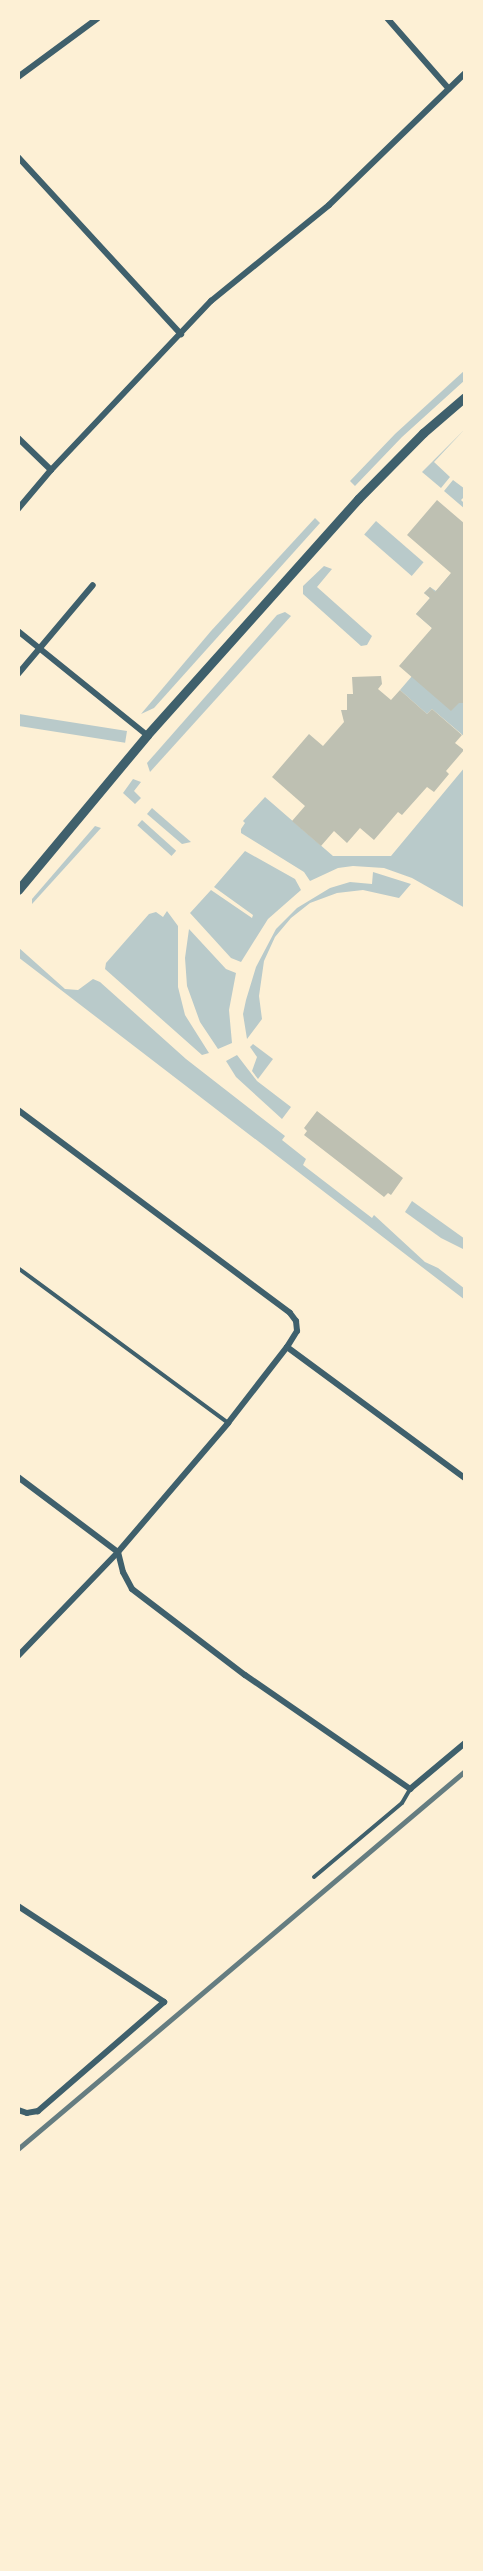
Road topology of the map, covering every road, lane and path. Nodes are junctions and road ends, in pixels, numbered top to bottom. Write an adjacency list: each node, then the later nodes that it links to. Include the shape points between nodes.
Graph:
1 (98, 18): 4 (street)
2 (387, 18): 5 (street)
3 (465, 73): 5 (street)
4 (18, 77)
5 (449, 88): 7 (street, via 329,205 211,301)
6 (18, 157): 7 (street)
7 (181, 334): 10 (street)
8 (465, 397): 16 (street, via 423,433 358,500)
9 (18, 438): 10 (street)
10 (51, 470): 11 (street)
11 (18, 509)
12 (93, 585): 14 (street)
13 (18, 631): 14 (street)
14 (40, 647): 15 (street); 16 (street)
15 (18, 674)
16 (147, 735): 17 (street)
17 (18, 890)
18 (18, 1110): 20 (street, via 290,1313 297,1331)
19 (18, 1268): 21 (lane)
20 (287, 1347): 21 (street); 23 (street)
21 (228, 1423): 24 (street)
22 (18, 1477): 24 (street)
23 (465, 1478)
24 (118, 1552): 25 (street); 27 (street, via 132,1589 245,1675)
25 (18, 1656)
26 (465, 1743): 27 (street)
27 (410, 1789): 28 (lane, via 402,1803)
28 (314, 1877)
29 (18, 1906): 30 (street, via 165,2002 38,2111)
30 (20, 2111)

